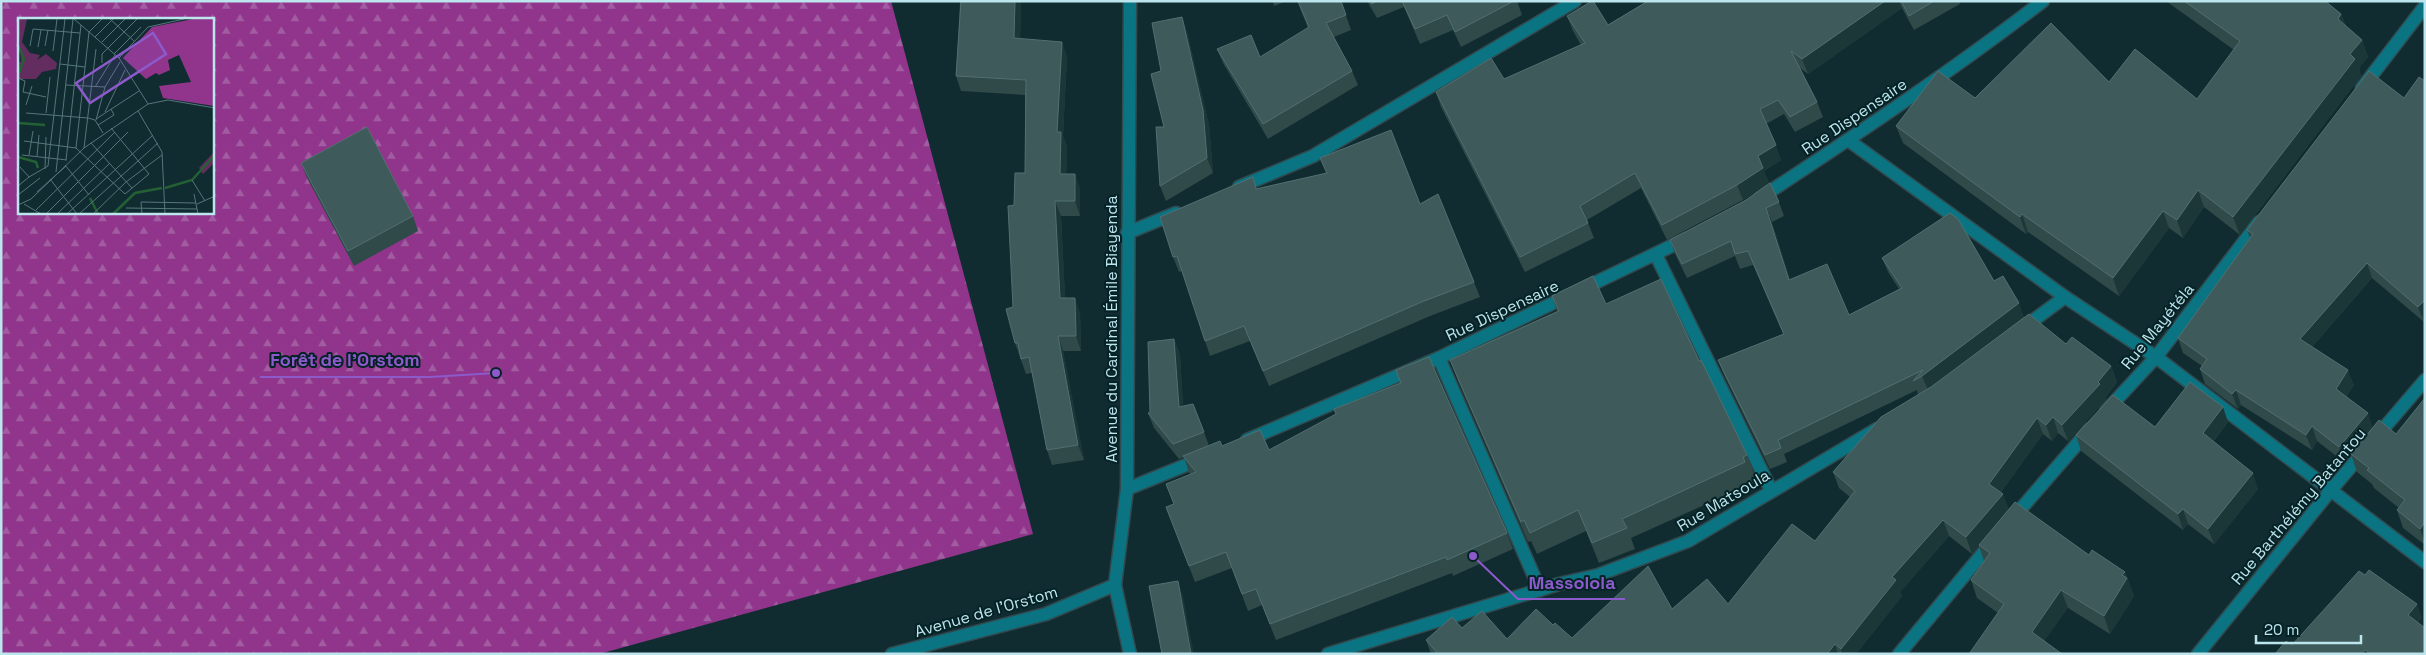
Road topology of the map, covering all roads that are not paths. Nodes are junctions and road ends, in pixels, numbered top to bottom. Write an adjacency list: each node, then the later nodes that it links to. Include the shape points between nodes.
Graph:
1 (1130, 1): 11 (street, Avenue du Cardinal Émile Biayenda)
2 (1575, 1): 7 (street, via 1313,156)
3 (2043, 1): 6 (street, Rue Dispensaire, via 1996,38)
4 (2425, 6): 5 (street)
5 (2355, 97)
6 (1848, 140): 8 (street, Rue Dispensaire); 14 (street)
7 (1224, 193)
8 (1747, 207)
9 (1189, 208): 11 (street)
10 (2264, 215): 16 (street, Rue Mayétéla)
11 (1127, 233): 22 (street, Avenue du Cardinal Émile Biayenda)
12 (1697, 233): 13 (street, Rue Dispensaire)
13 (1656, 255): 17 (street, Rue Dispensaire); 23 (street)
14 (2064, 296): 15 (street); 16 (street)
15 (2010, 338)
16 (2156, 357): 24 (street); 31 (street, Rue Mayétéla, via 2056,466)
17 (1439, 358): 20 (street, Rue Dispensaire); 27 (street)
18 (2425, 380): 24 (street, Rue Barthélémy Batantou)
19 (1890, 422): 23 (street, Rue Matsoula)
20 (1234, 445)
21 (1216, 452): 22 (street)
22 (1127, 488): 26 (street, Avenue du Cardinal Émile Biayenda)
23 (1771, 490): 27 (street, Rue Matsoula, via 1688,541 1598,575)
24 (2331, 490): 25 (street); 32 (street, Rue Barthélémy Batantou)
25 (2425, 562)
26 (1115, 585): 28 (street, Avenue de l'Orstom, via 1046,614); 29 (street, Avenue du Cardinal Émile Biayenda)
27 (1540, 590): 30 (street, Rue Matsoula)
28 (892, 654)
29 (1130, 654)
30 (1328, 654)
31 (1899, 654)
32 (2198, 654)

